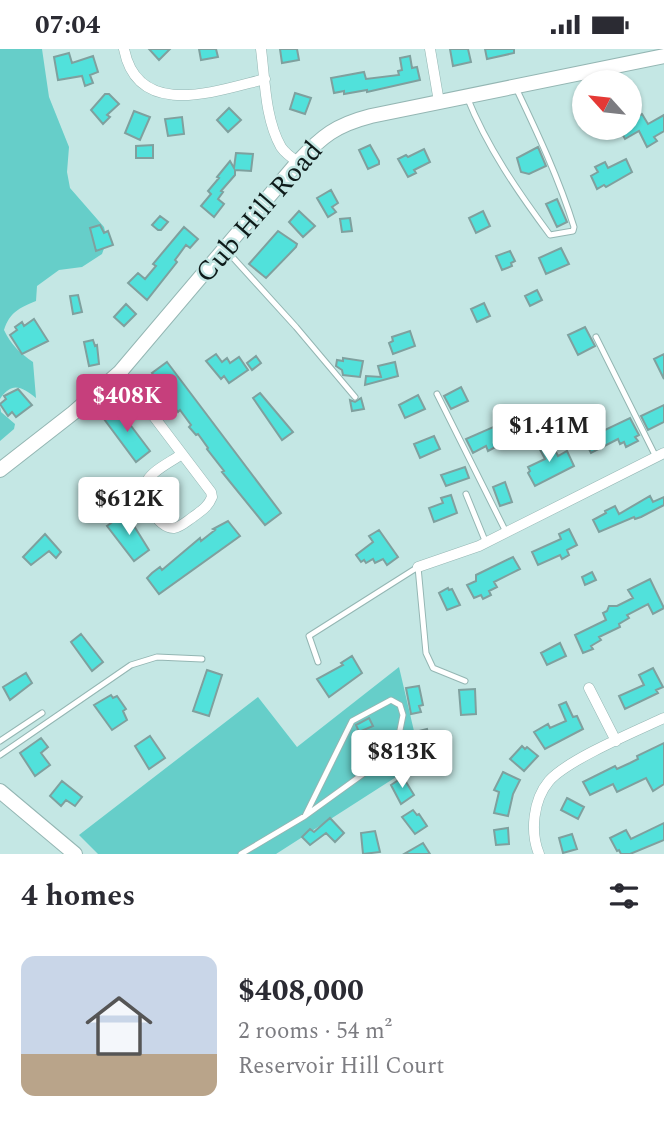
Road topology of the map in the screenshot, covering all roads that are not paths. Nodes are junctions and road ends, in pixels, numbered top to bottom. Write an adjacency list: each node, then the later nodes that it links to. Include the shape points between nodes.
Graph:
1 (124, 49): 5 (street, via 136,78 167,96)
2 (261, 49): 5 (street)
3 (430, 49): 8 (street)
4 (664, 56): 6 (street, Cub Hill Road)
5 (265, 79): 9 (street, via 268,109 282,148)
6 (516, 87): 7 (street, Cub Hill Road); 7 (lane, via 564,193 574,227 568,233 550,235 505,170)
7 (467, 97): 8 (street, Cub Hill Road)
8 (439, 102): 9 (street, Cub Hill Road, via 338,126)
9 (298, 162): 10 (street, Cub Hill Road)
10 (225, 249): 12 (street, Cub Hill Road); 14 (lane)
11 (596, 337): 16 (lane)
12 (120, 372): 15 (street); 17 (street, Cub Hill Road)
13 (437, 394): 19 (lane)
14 (355, 397)
15 (182, 454): 15 (street, via 150,477 144,489 146,502 169,527 183,525 212,497)
16 (660, 455): 19 (street)
17 (0, 470)
18 (466, 494): 20 (lane)
19 (506, 532): 20 (street)
20 (486, 543): 21 (street)
21 (418, 567): 23 (lane, via 309,636); 24 (lane, via 426,653 433,668)
22 (202, 659): 30 (lane, via 157,657 131,665)
23 (318, 662)
24 (465, 681)
25 (589, 688): 29 (street)
26 (42, 713): 28 (lane)
27 (664, 718): 29 (street)
28 (0, 741)
29 (616, 741): 35 (street, via 550,779 534,822)
30 (0, 755)
31 (0, 791): 33 (street)
32 (305, 816): 32 (lane, via 352,721 391,700 400,705 404,715 388,756); 34 (lane)
33 (75, 854)
34 (241, 854)
35 (539, 854)

